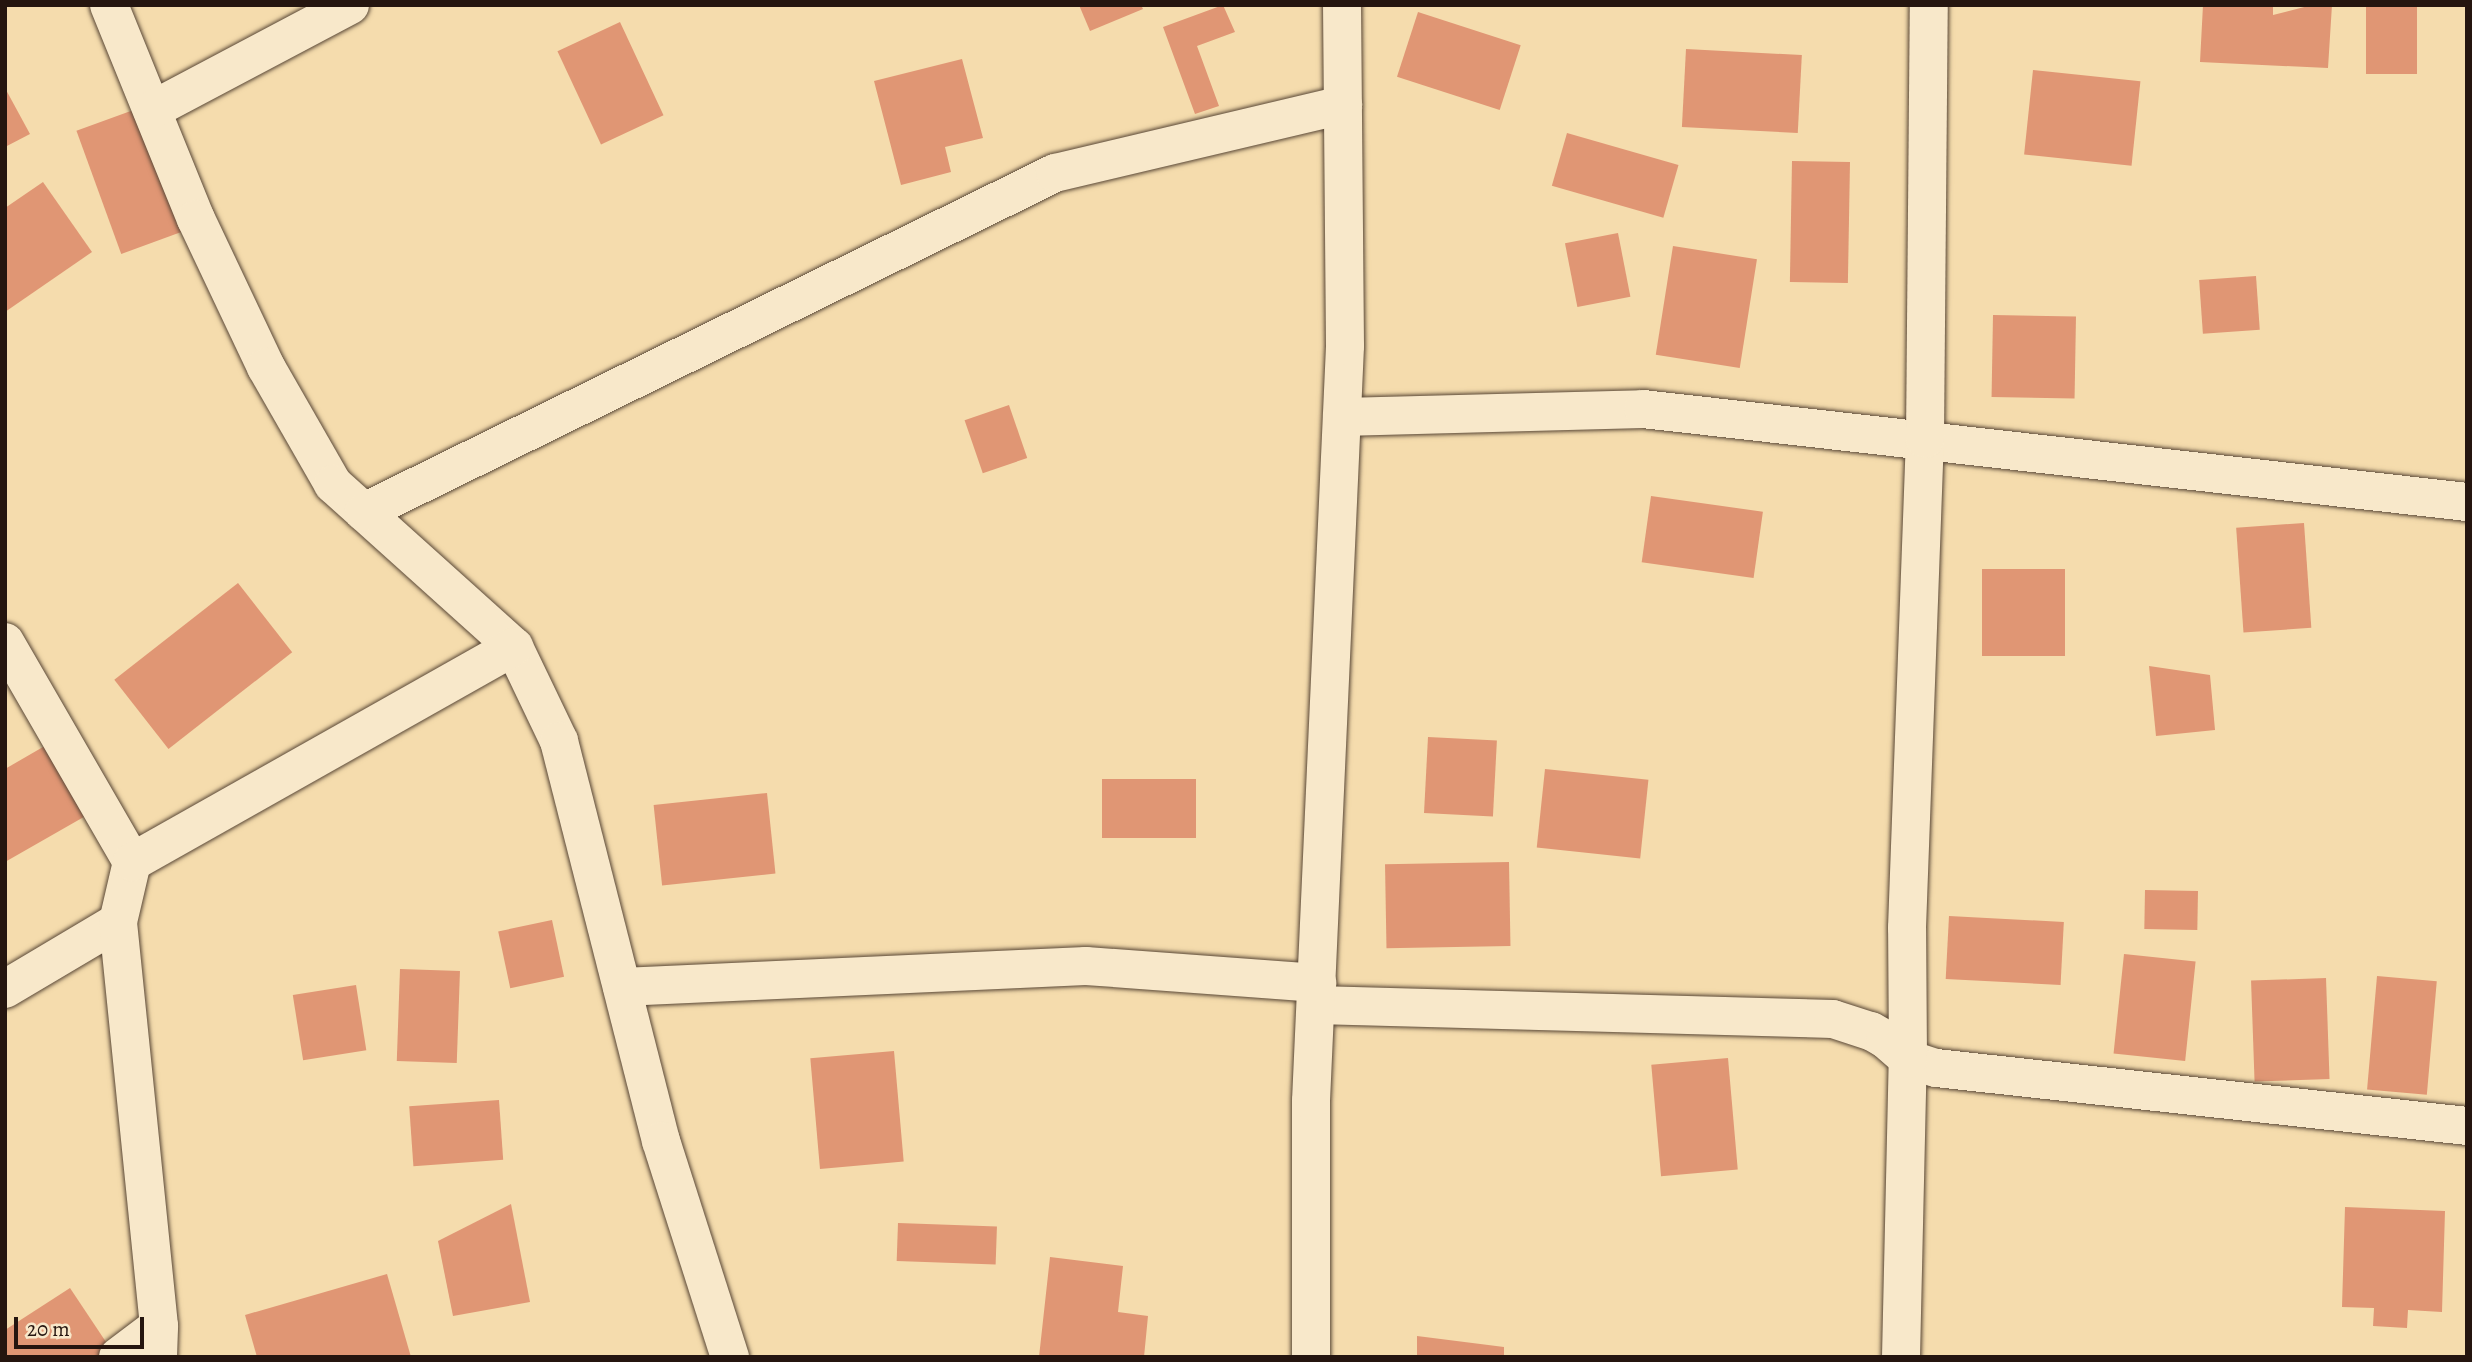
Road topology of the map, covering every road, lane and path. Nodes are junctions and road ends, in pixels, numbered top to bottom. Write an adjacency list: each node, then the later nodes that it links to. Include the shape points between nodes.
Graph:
1 (109, 5): 6 (street)
2 (350, 5): 6 (street)
3 (1342, 5): 5 (street)
4 (1929, 5): 8 (street)
5 (1343, 105): 7 (street); 10 (street, via 1055,173)
6 (152, 110): 10 (street, via 196,219 266,367 333,484)
7 (1342, 416): 8 (street, via 1643,409); 17 (street)
8 (1925, 439): 9 (street); 18 (street, via 1906,928)
9 (2467, 502)
10 (364, 512): 12 (street)
11 (5, 642): 13 (street)
12 (514, 647): 13 (street); 15 (street, via 559,741)
13 (132, 862): 14 (street)
14 (118, 922): 16 (street); 20 (street)
15 (622, 987): 17 (street, via 1086,966); 22 (street, via 661,1141)
16 (5, 989)
17 (1316, 994): 18 (street, via 1833,1019 1885,1039); 23 (street, via 1311,1101)
18 (1908, 1059): 19 (street, via 1936,1068); 24 (street)
19 (2467, 1126)
20 (158, 1341): 21 (street)
21 (118, 1357)
22 (730, 1357)
23 (1311, 1357)
24 (1901, 1357)

